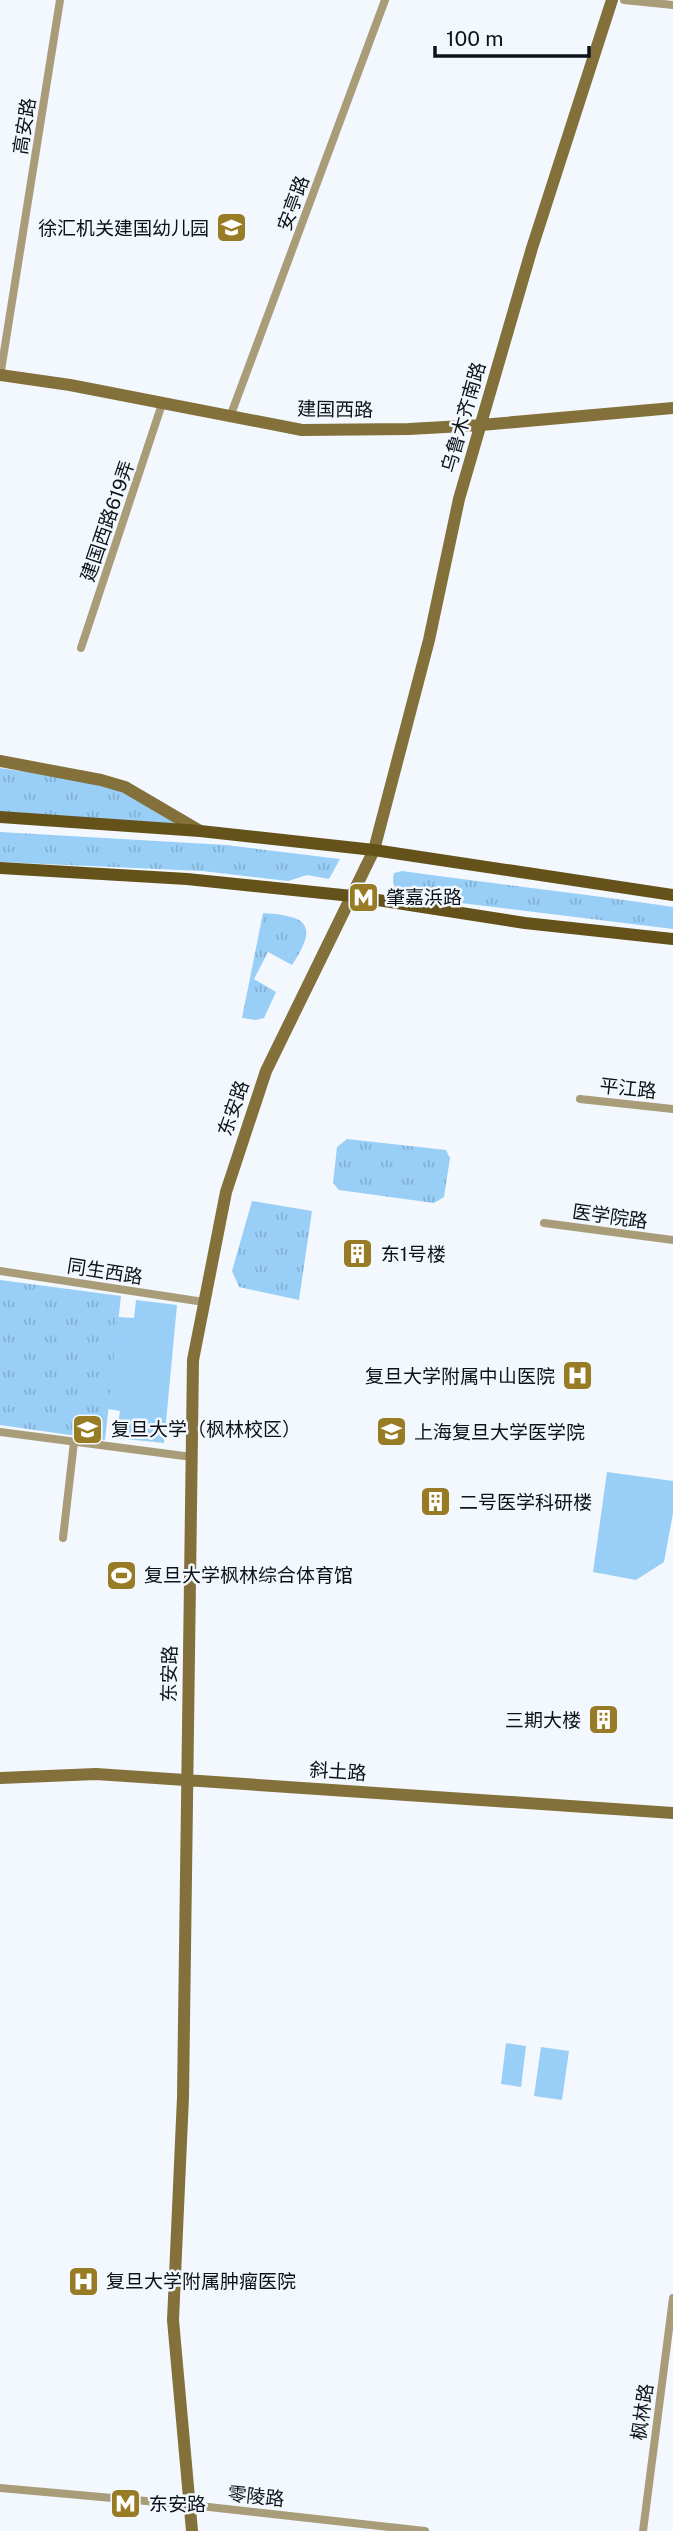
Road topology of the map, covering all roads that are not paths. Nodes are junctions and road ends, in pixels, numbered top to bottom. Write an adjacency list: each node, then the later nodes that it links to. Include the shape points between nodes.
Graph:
1 (60, 0): 6 (street, 高安路)
2 (385, 0): 10 (street, 安亭路)
3 (612, 0): 11 (street, 乌鲁木齐南路)
4 (624, 0): 5 (street)
5 (673, 5)
6 (0, 375): 7 (street, 高安路); 8 (street, 建国西路)
7 (0, 381)
8 (162, 404): 10 (street, 建国西路); 12 (street, 建国西路619弄)
9 (673, 408): 11 (street, 建国西路)
10 (230, 417): 11 (street, 建国西路, via 302,430)
11 (481, 425): 16 (street, 乌鲁木齐南路)
12 (80, 648)
13 (0, 761): 15 (street, via 125,787)
14 (0, 817): 15 (main road)
15 (200, 831): 16 (main road)
16 (374, 850): 18 (main road); 19 (street, 东安路)
17 (0, 868): 19 (main road, via 187,879)
18 (673, 895)
19 (352, 896): 20 (main road, via 525,923); 26 (street, 东安路, via 266,1071 226,1192)
20 (673, 939)
21 (580, 1099): 22 (street, 平江路)
22 (673, 1109)
23 (544, 1223): 24 (street, 医学院路)
24 (673, 1240)
25 (0, 1271): 26 (street, 同生西路)
26 (204, 1302): 29 (street, 东安路, via 193,1360)
27 (0, 1432): 28 (street)
28 (74, 1442): 29 (street); 30 (street)
29 (192, 1457): 32 (street, 东安路)
30 (63, 1538)
31 (0, 1778): 32 (street, 斜土路, via 96,1773)
32 (187, 1780): 33 (street, 斜土路); 36 (street, 东安路, via 183,2097 173,2320)
33 (673, 1813)
34 (673, 2298): 39 (street, 枫林路)
35 (0, 2488): 36 (street, 零陵路)
36 (191, 2505): 37 (street, 东安路); 38 (street, 零陵路)
37 (192, 2531)
38 (425, 2531)
39 (643, 2531)

